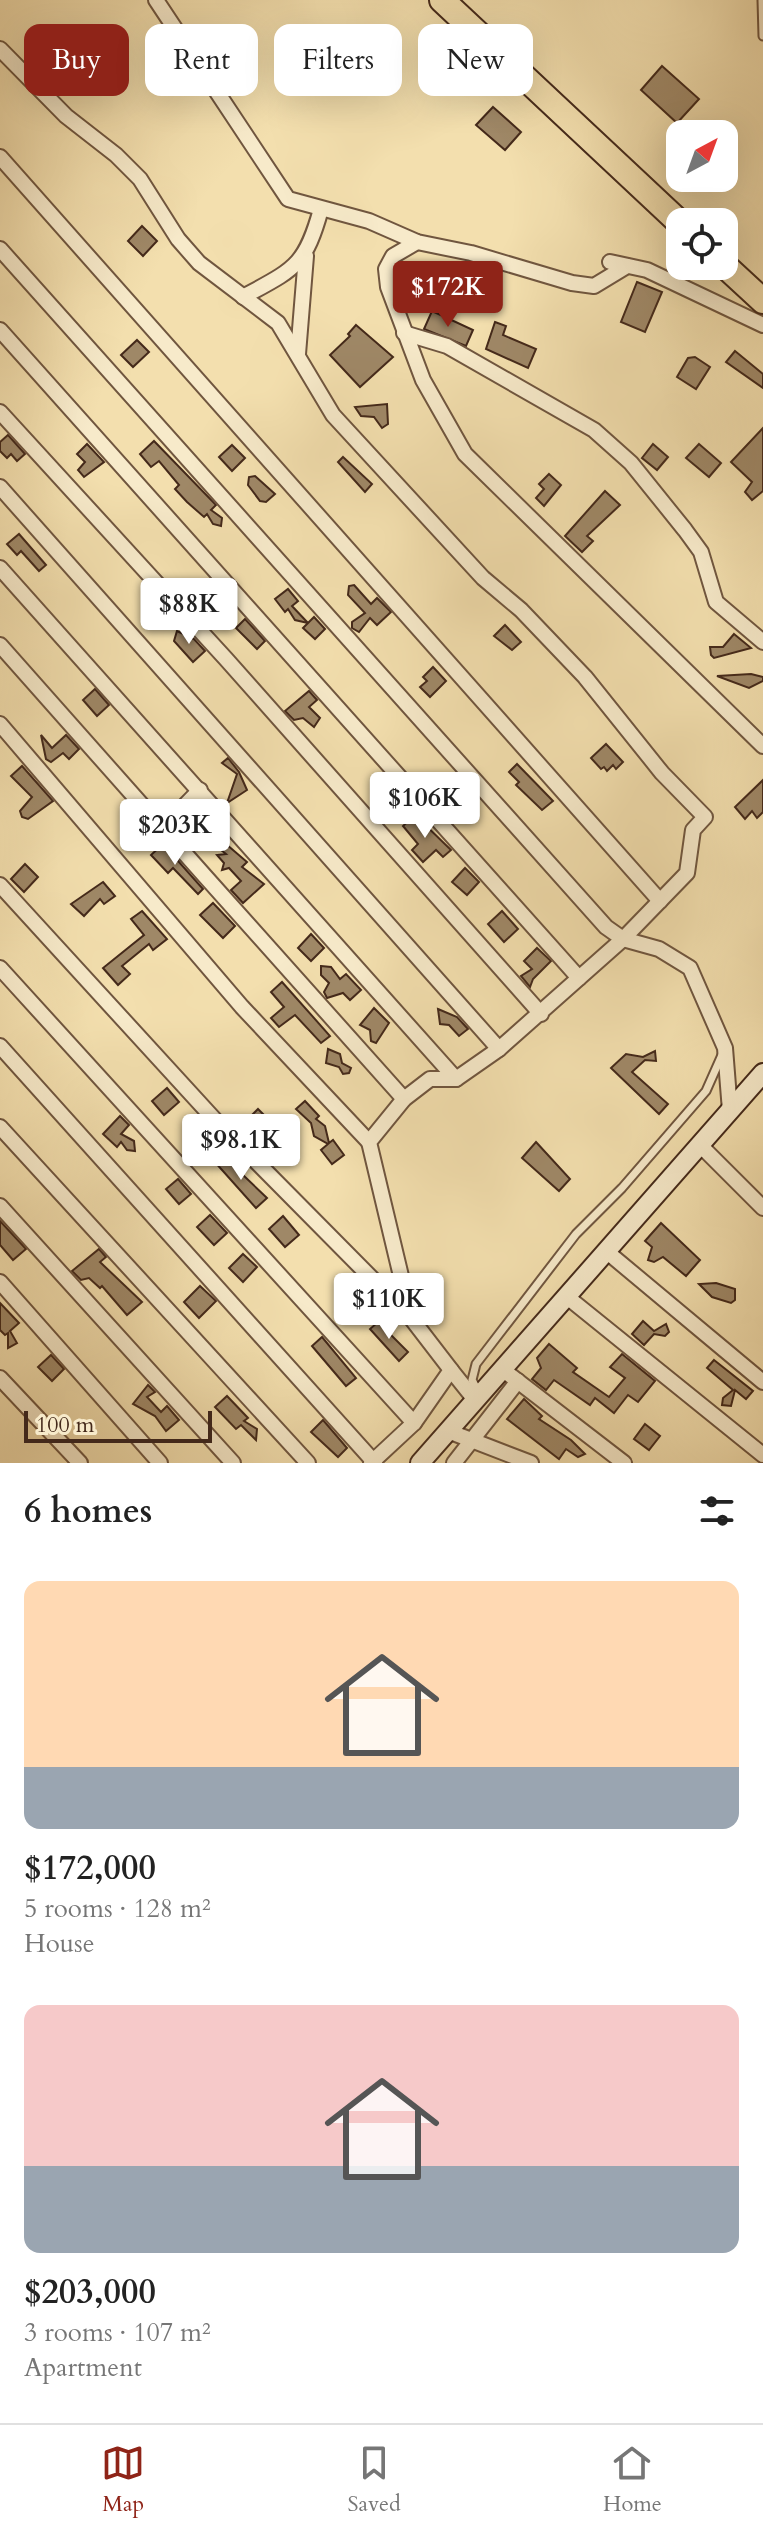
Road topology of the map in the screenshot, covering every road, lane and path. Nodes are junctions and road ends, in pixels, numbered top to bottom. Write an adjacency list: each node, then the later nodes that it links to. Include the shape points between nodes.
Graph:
1 (156, 0): 7 (street, via 288,199)
2 (442, 0): 8 (highway)
3 (762, 0): 4 (lane)
4 (763, 36)
5 (0, 49): 15 (street, via 66,116 140,179 178,239)
6 (0, 157): 33 (street)
7 (321, 209): 9 (street, via 369,221); 11 (street)
8 (666, 210)
9 (417, 242): 13 (street, via 594,286); 19 (street, via 401,248 386,269)
10 (0, 249): 34 (street, via 606,927)
11 (306, 256): 15 (street, via 292,270); 20 (street)
12 (610, 262): 13 (street)
13 (627, 266): 17 (street, via 647,270)
14 (738, 278): 16 (highway)
15 (243, 297): 20 (street, via 278,323)
16 (763, 301)
17 (763, 325)
18 (0, 330): 36 (street)
19 (404, 333): 24 (street, via 447,346 594,430 631,463 701,552 716,602); 27 (street, via 423,380 465,454)
20 (298, 354): 33 (street, via 333,415 483,578 575,667 705,817 693,830 687,873)
21 (0, 412): 37 (street)
22 (0, 487): 40 (street)
23 (0, 568): 28 (street)
24 (763, 642)
25 (0, 645): 30 (street)
26 (0, 724): 46 (street, via 242,1007)
27 (763, 745)
28 (200, 790): 29 (street); 30 (street)
29 (216, 808): 31 (street); 42 (street)
30 (162, 829): 31 (street)
31 (180, 845): 43 (street)
32 (0, 885): 53 (street, via 215,1120)
33 (660, 901): 34 (street)
34 (623, 939): 36 (street); 39 (street, via 659,949 690,968)
35 (0, 968): 60 (street)
36 (579, 978): 37 (street)
37 (541, 1014): 40 (street)
38 (0, 1046): 64 (street)
39 (725, 1048): 44 (street); 59 (lane, via 706,1091 576,1234 476,1364 472,1380)
40 (499, 1049): 42 (street)
41 (763, 1073): 44 (main road)
42 (456, 1079): 43 (street, via 430,1079)
43 (404, 1099): 46 (street)
44 (730, 1111): 47 (main road)
45 (0, 1127): 68 (street)
46 (369, 1142): 53 (street)
47 (700, 1145): 49 (street); 50 (main road)
48 (0, 1206): 67 (street)
49 (763, 1208)
50 (606, 1251): 52 (main road); 58 (street)
51 (0, 1282): 66 (street)
52 (566, 1296): 54 (main road); 63 (street)
53 (411, 1318): 55 (street)
54 (502, 1369): 57 (street); 59 (main road)
55 (451, 1370): 59 (street); 60 (street)
56 (0, 1378): 65 (street)
57 (518, 1381): 62 (street); 72 (street)
58 (763, 1382)
59 (478, 1397): 61 (main road)
60 (414, 1423): 64 (street)
61 (448, 1431): 62 (street); 69 (main road)
62 (469, 1439): 70 (street); 71 (street)
63 (763, 1455)
64 (373, 1462)
65 (80, 1463)
66 (160, 1463)
67 (233, 1463)
68 (308, 1463)
69 (420, 1463)
70 (454, 1463)
71 (531, 1463)
72 (624, 1463)

